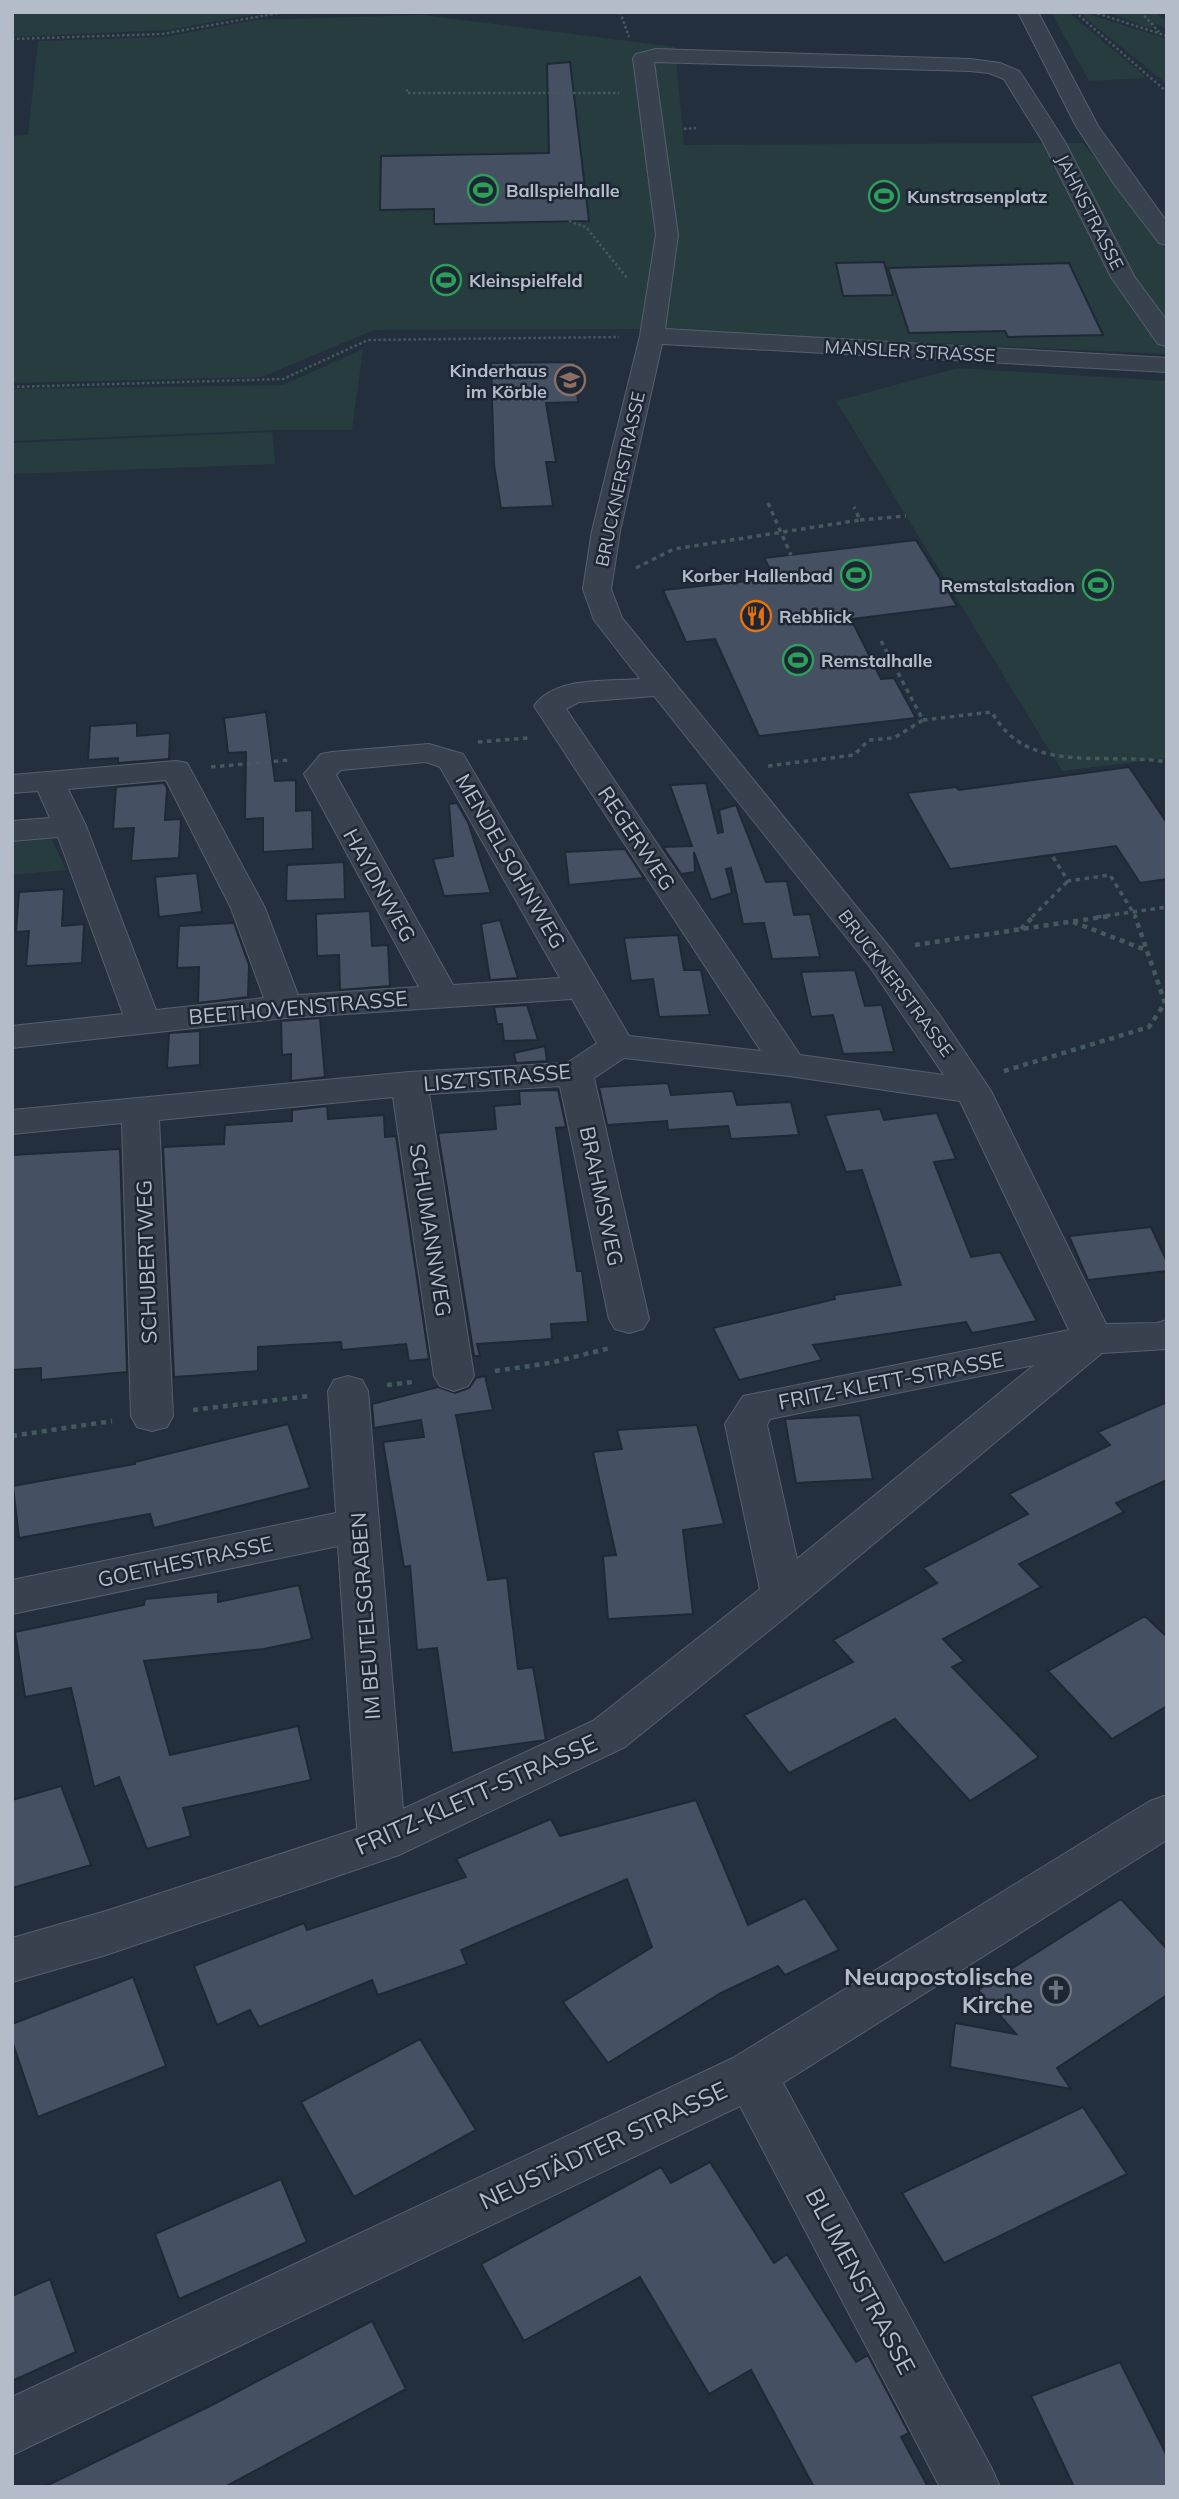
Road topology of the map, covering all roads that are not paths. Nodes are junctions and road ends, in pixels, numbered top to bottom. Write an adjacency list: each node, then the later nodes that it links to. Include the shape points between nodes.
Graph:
1 (1028, 12): 3 (street, via 1087,126)
2 (1017, 83): 4 (street, BRUCKNERSTRASSE, via 1012,75 993,67 970,65 643,58 667,235); 5 (street, JAHNSTRASSE, via 1054,142 1123,277)
3 (1167, 238)
4 (652, 336): 6 (street, MANSLER STRASSE); 7 (street, BRUCKNERSTRASSE, via 606,531 597,589 608,620)
5 (1167, 339)
6 (1167, 365)
7 (660, 687): 19 (street, REGERWEG, via 572,693 549,706); 22 (street, BRUCKNERSTRASSE, via 882,960)
8 (326, 768): 13 (street, MENDELSOHNWEG, via 429,753 452,761); 14 (street, HAYDNWEG)
9 (50, 783): 10 (street); 11 (street); 15 (street, via 176,770 248,908)
10 (12, 785)
11 (70, 826): 12 (street); 16 (street)
12 (12, 831)
13 (585, 987): 14 (street, BEETHOVENSTRASSE); 18 (street, MENDELSOHNWEG)
14 (441, 995): 15 (street, BEETHOVENSTRASSE)
15 (285, 1007): 16 (street, BEETHOVENSTRASSE)
16 (143, 1021): 17 (street, BEETHOVENSTRASSE)
17 (12, 1037)
18 (617, 1046): 19 (street); 20 (street, LISZTSTRASSE)
19 (789, 1065): 22 (street)
20 (575, 1074): 21 (street, LISZTSTRASSE); 25 (street, BRAHMSWEG)
21 (408, 1084): 23 (street, LISZTSTRASSE); 28 (street, SCHUMANNWEG)
22 (973, 1091): 27 (street, BRUCKNERSTRASSE)
23 (140, 1109): 24 (street, LISZTSTRASSE); 30 (street, SCHUBERTWEG)
24 (12, 1122)
25 (629, 1319)
26 (1167, 1334): 27 (street, FRITZ-KLETT-STRASSE)
27 (1093, 1339): 32 (street, FRITZ-KLETT-STRASSE); 32 (street, FRITZ-KLETT-STRASSE, via 757,1406 746,1424)
28 (454, 1376)
29 (348, 1391): 31 (street, IM BEUTELSGRABEN)
30 (152, 1416)
31 (358, 1525): 33 (street, GOETHESTRASSE); 35 (street, IM BEUTELSGRABEN)
32 (783, 1595): 35 (street, FRITZ-KLETT-STRASSE, via 609,1734)
33 (12, 1597)
34 (1167, 1815): 37 (street, NEUSTÄDTER STRASSE)
35 (382, 1841): 36 (street, FRITZ-KLETT-STRASSE)
36 (12, 1960)
37 (751, 2075): 38 (street, NEUSTÄDTER STRASSE); 39 (street, BLUMENSTRASSE)
38 (12, 2427)
39 (971, 2487)

